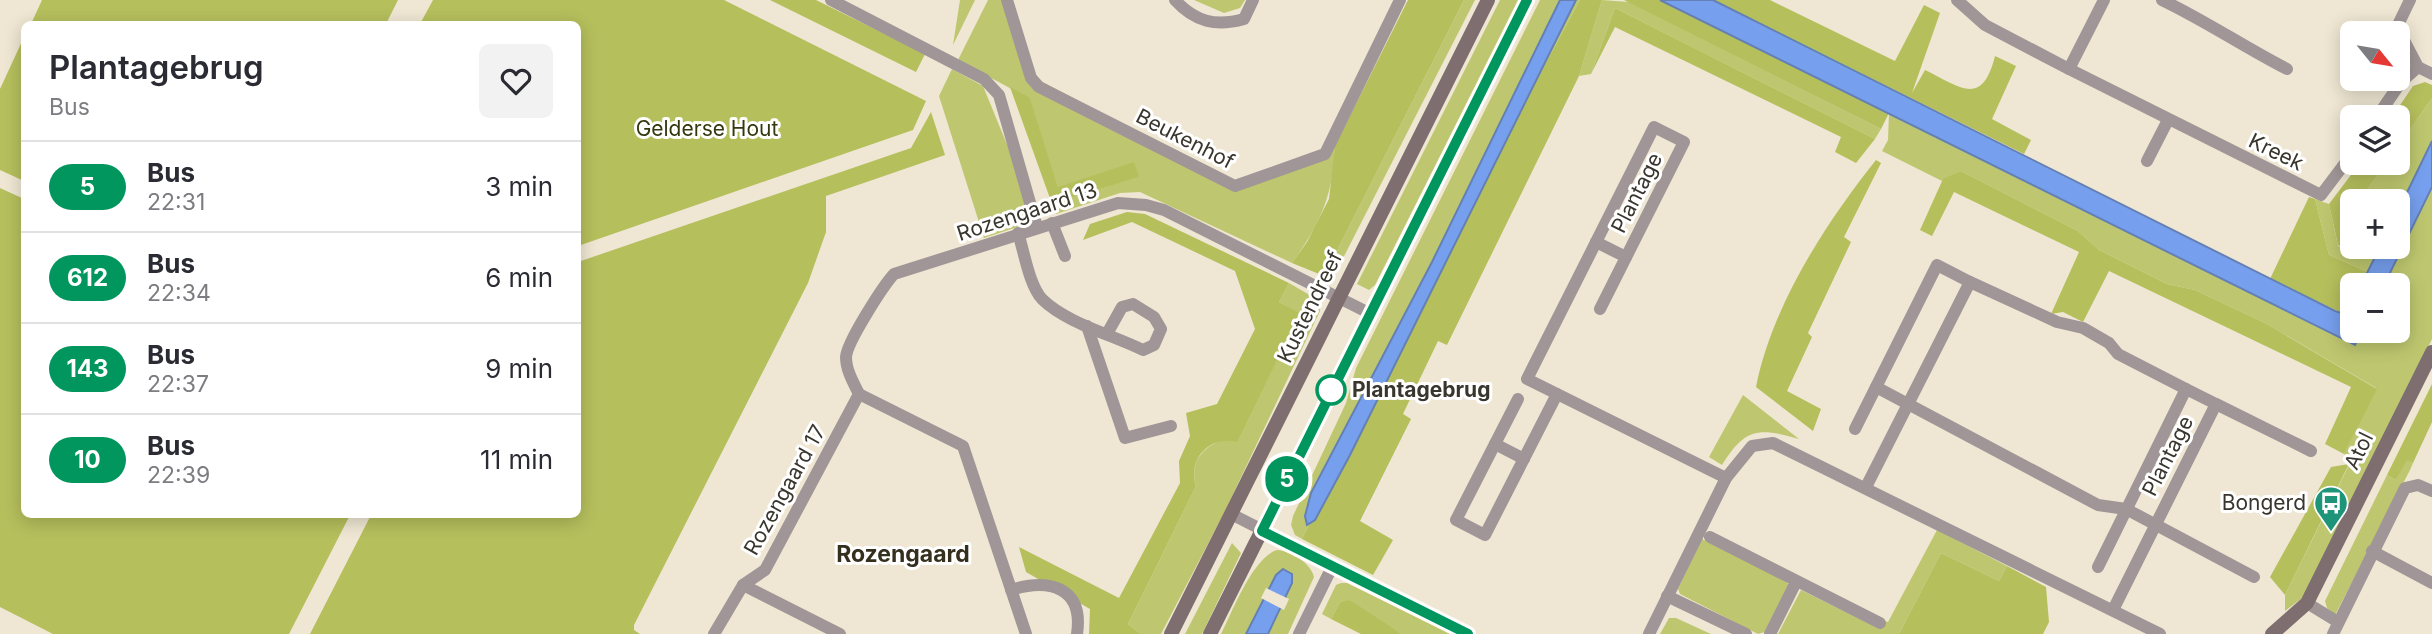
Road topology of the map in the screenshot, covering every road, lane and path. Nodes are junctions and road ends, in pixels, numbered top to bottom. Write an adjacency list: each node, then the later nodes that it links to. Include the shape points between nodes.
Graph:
1 (831, 0): 21 (street, via 984,79 999,95)
2 (1007, 0): 5 (street, Beukenhof, via 1031,78 1039,87 1235,186 1325,154)
3 (1175, 0): 4 (street, via 1193,17 1225,24 1244,19)
4 (1253, 0)
5 (1401, 0)
6 (1488, 0): 27 (main road, Kustendreef)
7 (1527, 0): 29 (main road)
8 (1957, 0): 13 (street, Kreek, via 1985,25)
9 (2104, 0): 13 (street)
10 (2162, 0): 14 (street)
11 (2410, 0): 12 (street, via 2397,27)
12 (2418, 67): 15 (street); 16 (street)
13 (2069, 69): 17 (street, Kreek)
14 (2287, 69)
15 (2432, 74)
16 (2385, 105)
17 (2168, 120): 18 (street); 19 (street, Kreek, via 2321,195)
18 (2147, 161)
19 (2340, 170)
20 (1052, 223): 21 (street, Rozengaard 13); 24 (street); 27 (street, Rozengaard 13, via 1118,203 1146,205)
21 (1037, 227): 22 (street, Rozengaard 13)
22 (1018, 233): 30 (street, via 1041,298); 35 (street, Rozengaard 13, via 894,274 846,354 848,372)
23 (1596, 242): 25 (street, Plantage); 25 (street, Plantage, via 1654,127 1684,142); 36 (street, Plantage, via 1527,379)
24 (1065, 256)
25 (1626, 257): 28 (street, Plantage)
26 (1970, 282): 33 (street, Plantage, via 1937,265); 34 (street, Plantage, via 2083,328 2118,354); 38 (street)
27 (1338, 297): 29 (street, Rozengaard 13); 49 (main road, Kustendreef)
28 (1600, 309)
29 (1369, 313): 51 (main road)
30 (1087, 326): 31 (street); 40 (street, via 1125,438)
31 (1108, 332)
32 (2432, 352): 62 (main road, Atol)
33 (1876, 387): 38 (street, Plantage); 41 (street, Plantage)
34 (2186, 389): 39 (street, Plantage); 48 (street, Plantage)
35 (859, 394): 59 (street, Rozengaard 17, via 765,570); 60 (street, via 963,446)
36 (1557, 394): 44 (street); 45 (street, Plantage)
37 (1518, 399): 42 (street)
38 (1908, 404): 46 (street); 48 (street, Plantage, via 2098,505)
39 (2216, 404): 43 (street, Plantage); 50 (street, Plantage)
40 (1171, 426)
41 (1855, 429)
42 (1495, 444): 44 (street); 44 (street, via 1456,520 1485,535)
43 (2311, 451)
44 (1524, 459)
45 (1726, 478): 46 (street, via 1752,446 1773,443); 61 (street)
46 (1866, 487): 63 (street)
47 (2432, 491): 53 (street, via 2418,485 2405,488)
48 (2126, 509): 50 (street, Plantage); 55 (street, Plantage)
49 (1231, 514): 51 (street); 70 (main road, Kustendreef)
50 (2155, 526): 56 (street, Plantage); 63 (street, Plantage)
51 (1262, 531): 54 (street); 71 (main road)
52 (1710, 537): 57 (street)
53 (2372, 551): 58 (street); 65 (street)
54 (1332, 567): 72 (street); 73 (street)
55 (2098, 567)
56 (2254, 578)
57 (1796, 582): 64 (street); 76 (street)
58 (2432, 583)
59 (743, 585): 66 (street, Rozengaard 17); 67 (street)
60 (1011, 590): 68 (street); 69 (street, via 1035,582 1049,583 1072,599 1080,615)
61 (1667, 596): 74 (street); 75 (street)
62 (2307, 603): 65 (street); 78 (main road, Atol)
63 (2113, 610): 77 (street)
64 (1880, 623)
65 (2336, 628)
66 (714, 634)
67 (840, 634)
68 (1026, 634)
69 (1077, 634)
70 (1171, 634)
71 (1210, 634)
72 (1299, 634)
73 (1468, 634)
74 (1649, 634)
75 (1745, 634)
76 (1770, 634)
77 (2160, 634)
78 (2272, 634)

